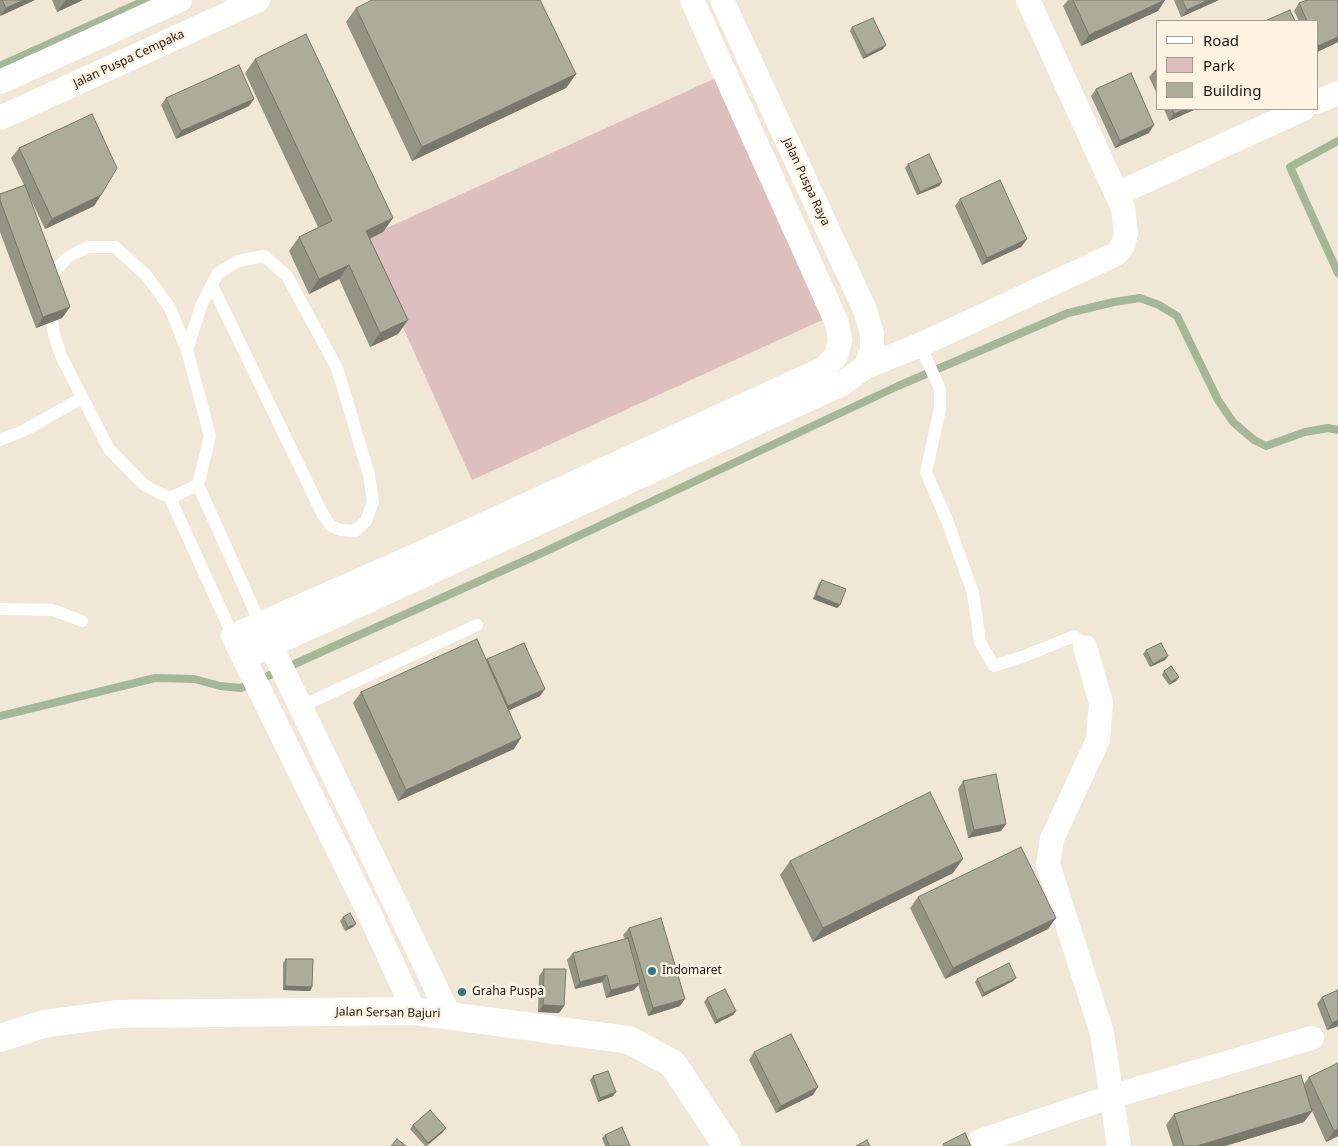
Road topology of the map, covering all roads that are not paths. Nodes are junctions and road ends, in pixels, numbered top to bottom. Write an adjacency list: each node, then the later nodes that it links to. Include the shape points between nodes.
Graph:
1 (180, 0): 6 (street)
2 (258, 0): 10 (street, Jalan Puspa Cempaka)
3 (692, 0): 14 (street)
4 (722, 0): 13 (street, Jalan Puspa Raya)
5 (1028, 0): 11 (street)
6 (0, 82)
7 (1338, 93): 8 (street)
8 (1318, 102)
9 (1301, 110): 11 (street)
10 (0, 118)
11 (1117, 194): 15 (street, via 1123,208 1126,233 1116,254)
12 (212, 285): 12 (lane, via 323,515 331,526 355,531 366,521 373,502 369,475 337,368 288,276 264,256 238,261 218,273); 16 (lane, via 201,306)
13 (865, 310): 14 (street); 17 (street, Jalan Puspa Raya, via 872,334 872,351)
14 (838, 323): 25 (street, via 840,340 836,356 823,369)
15 (920, 345): 17 (street); 27 (lane, via 940,389 940,409 926,472 973,593 980,642 994,666 1074,636)
16 (187, 350): 18 (lane, via 170,308 146,275 115,248 88,247 60,264 54,272 49,294 57,346); 20 (lane, via 210,436)
17 (865, 367): 25 (street, via 842,384)
18 (82, 398): 19 (lane); 21 (lane, via 109,449 122,464 144,485)
19 (0, 440)
20 (198, 485): 21 (lane); 25 (lane)
21 (170, 498): 26 (lane)
22 (0, 609): 23 (lane, via 53,610)
23 (82, 621)
24 (477, 625): 29 (lane)
25 (266, 635): 26 (street); 28 (street); 29 (street)
26 (233, 636): 28 (street)
27 (1085, 647): 34 (street, via 1101,703 1098,740 1052,839 1048,864 1102,1033)
28 (244, 657): 30 (street)
29 (300, 707): 31 (street)
30 (414, 1011): 31 (main road, Jalan Sersan Bajuri); 32 (main road, Jalan Sersan Bajuri, via 116,1014 44,1024)
31 (449, 1015): 36 (main road, Jalan Sersan Bajuri, via 629,1040 673,1064)
32 (0, 1038)
33 (1312, 1038): 34 (street)
34 (1110, 1097): 35 (street); 37 (street)
35 (980, 1142)
36 (727, 1146)
37 (1119, 1146)

